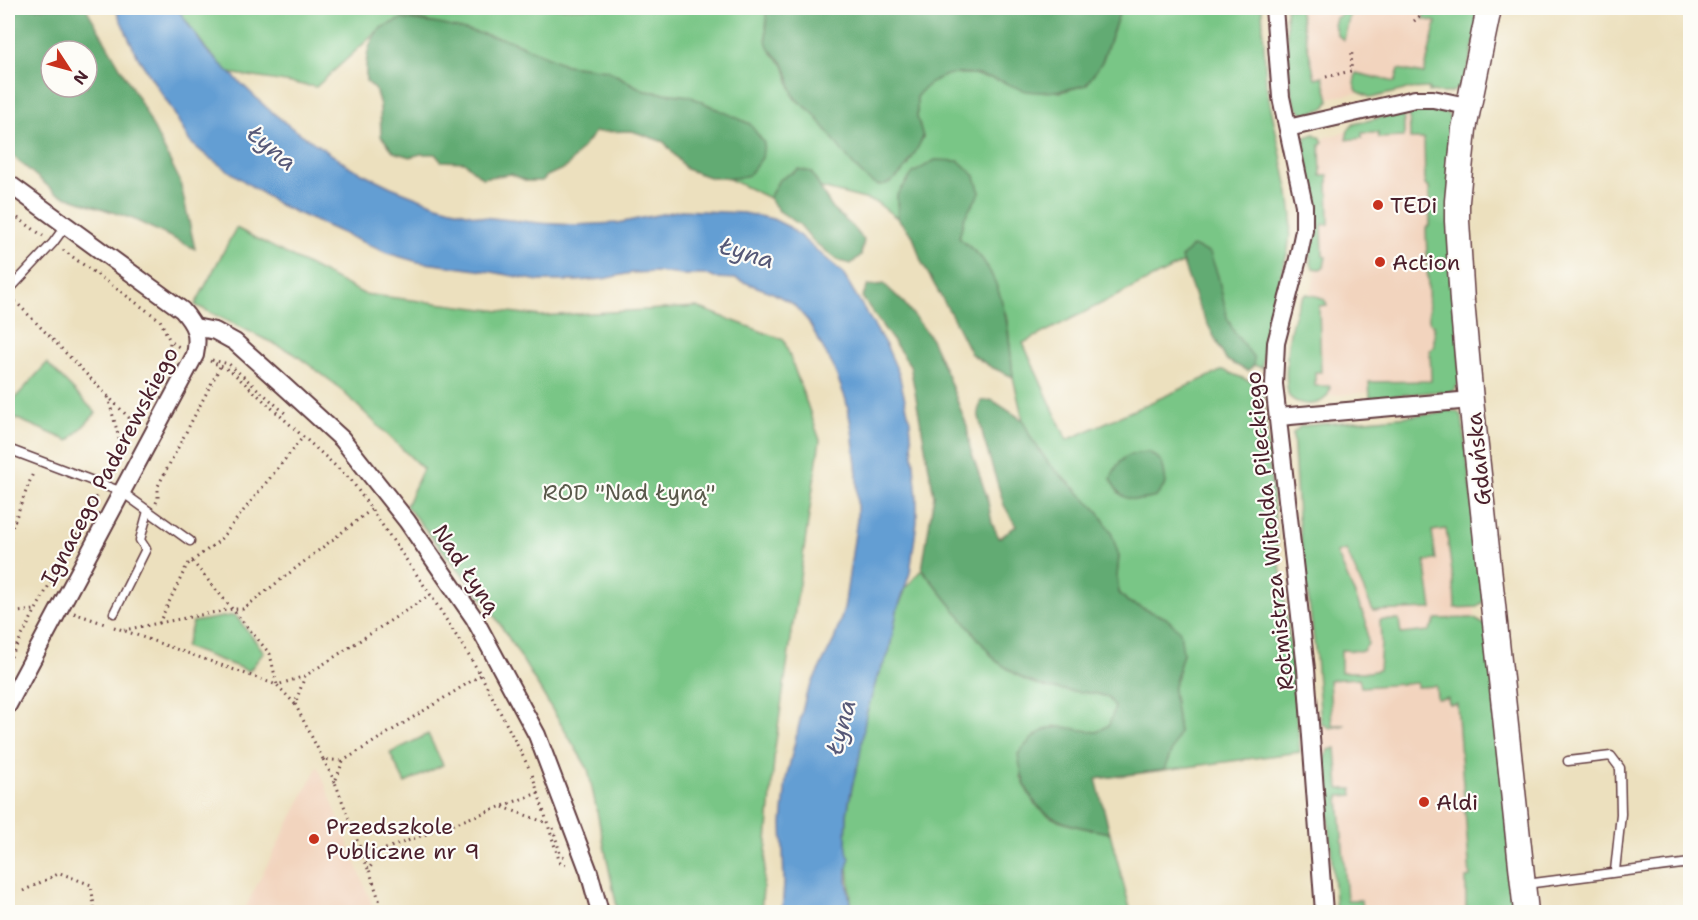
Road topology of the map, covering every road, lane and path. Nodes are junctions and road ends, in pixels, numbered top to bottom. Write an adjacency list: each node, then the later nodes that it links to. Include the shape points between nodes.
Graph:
1 (1274, 8): 8 (street, Rotmistrza Witolda Pileckiego, via 1278,70)
2 (1423, 8): 4 (path)
3 (1490, 8): 7 (street, Gdańska)
4 (1414, 21)
5 (1352, 50): 6 (path, via 1351,71)
6 (1326, 77)
7 (1467, 106): 8 (street, via 1414,99); 19 (street, Gdańska, via 1456,211)
8 (1288, 128): 21 (street, Rotmistrza Witolda Pileckiego, via 1304,205 1304,230 1276,343 1274,384)
9 (8, 183): 11 (street, Ignacego Paderewskiego)
10 (8, 211): 12 (path)
11 (66, 225): 12 (lane); 14 (street, Ignacego Paderewskiego, via 182,310)
12 (53, 243): 13 (lane); 15 (path, via 160,320)
13 (11, 293): 18 (path)
14 (195, 327): 16 (street, Ignacego Paderewskiego); 73 (street, Nad Łyną, via 235,342 301,401 342,439 407,521 474,618 537,735 589,872)
15 (170, 341): 16 (path); 22 (path, via 164,371)
16 (203, 357): 17 (path); 20 (path, via 229,364); 30 (street, Ignacego Paderewskiego)
17 (221, 365): 23 (path); 32 (path, via 158,486 156,505)
18 (108, 396): 22 (path); 24 (path)
19 (1472, 400): 21 (street); 69 (street, Gdańska)
20 (288, 416)
21 (1279, 417): 74 (street, Rotmistrza Witolda Pileckiego, via 1306,669)
22 (135, 424): 24 (path)
23 (303, 437): 31 (path, via 351,480); 35 (path, via 219,542)
24 (122, 448): 28 (path)
25 (8, 449): 28 (lane)
26 (336, 459): 29 (path)
27 (34, 468): 33 (path)
28 (102, 484): 30 (lane); 39 (path)
29 (362, 486)
30 (122, 492): 32 (lane); 53 (street, Ignacego Paderewskiego)
31 (372, 509): 36 (path); 38 (path)
32 (148, 511): 34 (lane); 42 (lane, via 140,540 146,549)
33 (8, 538)
34 (190, 541)
35 (192, 561): 37 (path); 44 (path)
36 (430, 594): 49 (path); 50 (path)
37 (232, 609): 38 (path); 43 (path); 44 (path)
38 (243, 609): 43 (path)
39 (35, 610): 40 (path); 47 (path)
40 (8, 612)
41 (70, 612): 45 (path)
42 (114, 613)
43 (240, 618): 51 (path, via 270,654)
44 (159, 623): 45 (path)
45 (124, 630): 51 (path)
46 (8, 636): 47 (path)
47 (13, 651): 48 (path)
48 (8, 662)
49 (481, 675): 56 (path); 60 (path, via 529,766 538,793)
50 (305, 676): 51 (path); 52 (path)
51 (277, 686): 52 (path)
52 (295, 704): 55 (path)
53 (8, 705)
54 (528, 754): 59 (path)
55 (323, 759): 56 (path); 58 (path)
56 (343, 761): 58 (path)
57 (1568, 761): 68 (lane, via 1611,756 1620,768 1621,814)
58 (336, 782): 63 (path)
59 (541, 785)
60 (502, 807): 61 (path); 64 (path)
61 (547, 823)
62 (553, 826): 65 (path, via 560,853)
63 (362, 849): 64 (path); 67 (path)
64 (380, 851): 67 (path)
65 (570, 860)
66 (1690, 863): 68 (lane)
67 (369, 869): 72 (path)
68 (1615, 871): 69 (lane)
69 (1523, 884): 75 (street, Gdańska)
70 (23, 891): 71 (path, via 60,873 90,885)
71 (95, 912)
72 (383, 912)
73 (600, 912)
74 (1324, 912)
75 (1526, 912)

